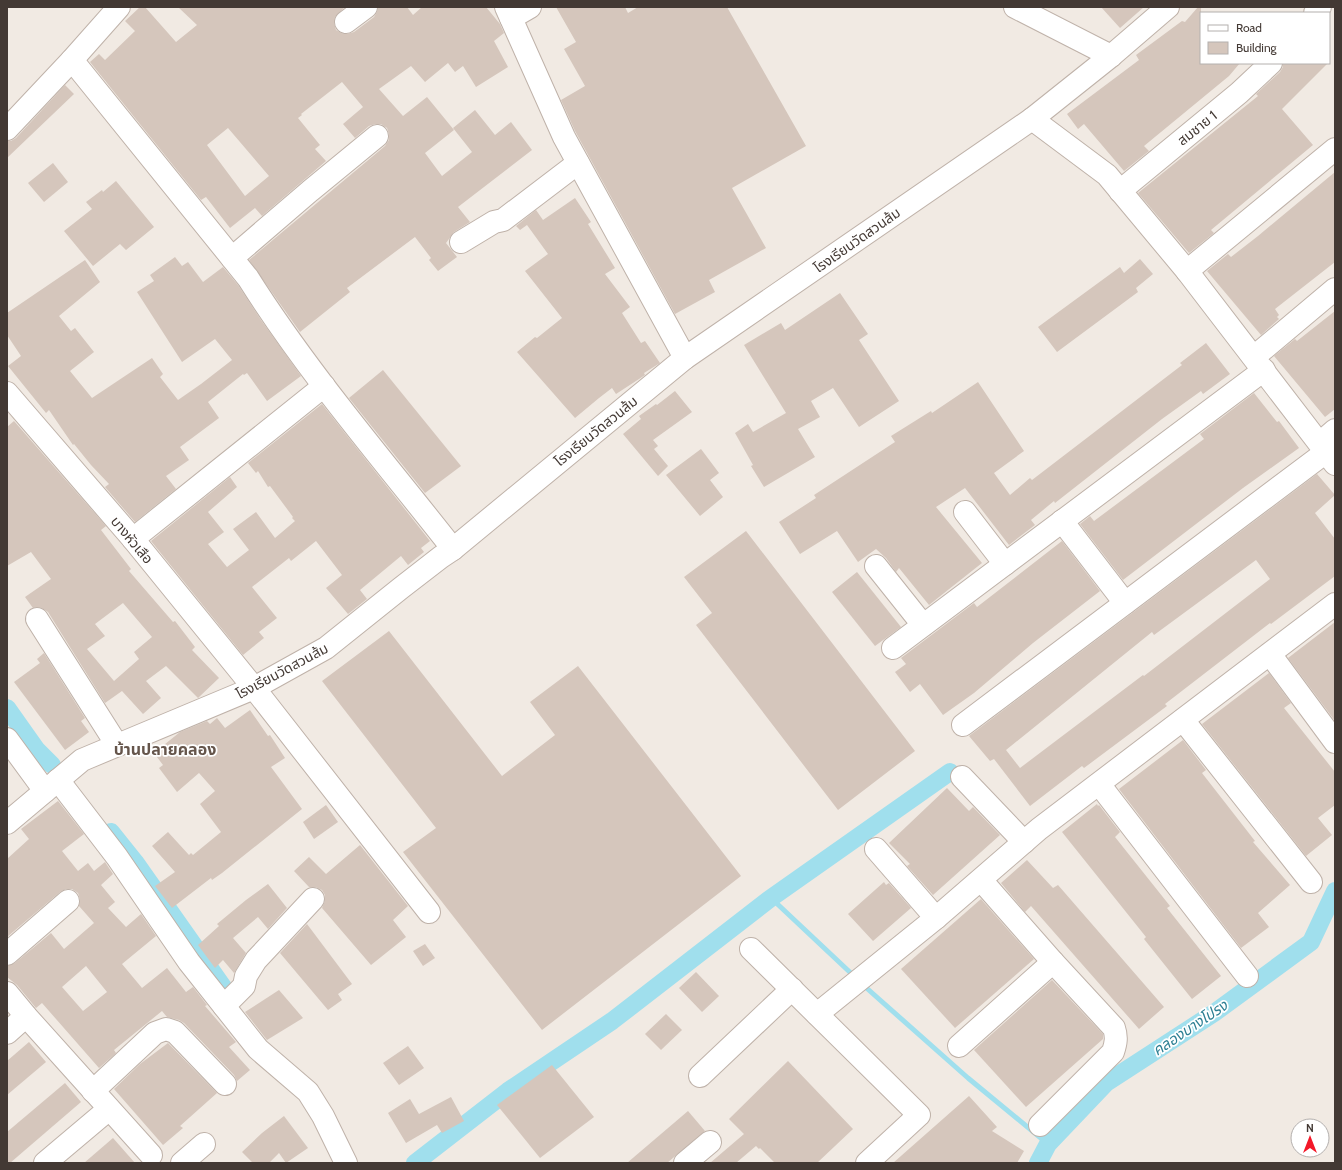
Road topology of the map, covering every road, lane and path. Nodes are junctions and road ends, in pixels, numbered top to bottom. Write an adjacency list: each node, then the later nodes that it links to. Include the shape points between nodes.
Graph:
1 (119, 7): 9 (street)
2 (366, 7): 7 (street)
3 (530, 7): 6 (street)
4 (1014, 7): 8 (street)
5 (1168, 7): 8 (street, โรงเรียนวัดสวนส้ม)
6 (509, 13): 15 (street)
7 (346, 22)
8 (1112, 56): 11 (street, โรงเรียนวัดสวนส้ม)
9 (72, 60): 12 (street); 18 (street)
10 (1269, 64): 16 (street, สมชาย 1, via 1239,93)
11 (1032, 119): 16 (street, via 1107,175); 21 (street, โรงเรียนวัดสวนส้ม)
12 (7, 129)
13 (377, 136): 18 (street)
14 (1335, 149): 19 (street)
15 (578, 163): 17 (street, via 503,220 494,222); 21 (street)
16 (1120, 191): 19 (street)
17 (461, 242)
18 (232, 258): 23 (street)
19 (1187, 271): 22 (street)
20 (1335, 289): 22 (street)
21 (686, 358): 29 (street, โรงเรียนวัดสวนส้ม)
22 (1259, 364): 25 (street); 27 (street)
23 (324, 386): 28 (street); 29 (street)
24 (7, 393): 28 (street, บางหัวเสือ)
25 (1329, 447): 32 (street)
26 (965, 512): 30 (street)
27 (1062, 522): 30 (street); 32 (street)
28 (132, 539): 38 (street, บางหัวเสือ)
29 (453, 549): 38 (street, โรงเรียนวัดสวนส้ม, via 326,648)
30 (1005, 564): 35 (street)
31 (876, 566): 35 (street)
32 (1125, 603): 40 (street)
33 (1335, 604): 37 (street)
34 (37, 619): 43 (street)
35 (923, 625): 36 (street)
36 (893, 648)
37 (1270, 654): 39 (street); 42 (street)
38 (254, 688): 43 (street, โรงเรียนวัดสวนส้ม); 54 (street, บางหัวเสือ)
39 (1183, 720): 45 (street); 51 (street)
40 (963, 725)
41 (7, 739): 46 (street)
42 (1335, 742)
43 (117, 745): 46 (street, โรงเรียนวัดสวนส้ม, via 82,760)
44 (962, 777): 48 (street)
45 (1099, 784): 48 (street); 59 (street)
46 (52, 785): 47 (street, โรงเรียนวัดสวนส้ม); 62 (street, via 117,857 189,962)
47 (7, 823)
48 (1024, 842): 50 (street)
49 (876, 849): 55 (street)
50 (981, 880): 55 (street); 58 (street)
51 (1312, 882)
52 (312, 899): 62 (street, via 256,960 246,976 244,986)
53 (68, 900): 57 (street)
54 (429, 912)
55 (936, 918): 63 (street)
56 (751, 950): 60 (street)
57 (7, 954)
58 (1053, 962): 66 (street); 71 (street, via 1114,1028 1117,1040 1113,1052)
59 (1247, 976)
60 (792, 990): 63 (street); 67 (street)
61 (7, 993): 64 (street)
62 (224, 1006): 75 (street, via 258,1048 308,1092 324,1116)
63 (817, 1014): 79 (street, via 919,1115)
64 (26, 1016): 65 (street); 69 (street)
65 (7, 1033)
66 (959, 1046)
67 (700, 1076)
68 (225, 1084): 69 (street, via 175,1032 166,1030 155,1033)
69 (93, 1091): 70 (street)
70 (109, 1109): 74 (street); 76 (street)
71 (1040, 1125)
72 (710, 1142): 78 (street)
73 (204, 1144): 77 (street)
74 (151, 1155)
75 (340, 1159)
76 (45, 1163)
77 (182, 1163)
78 (685, 1163)
79 (867, 1163)

